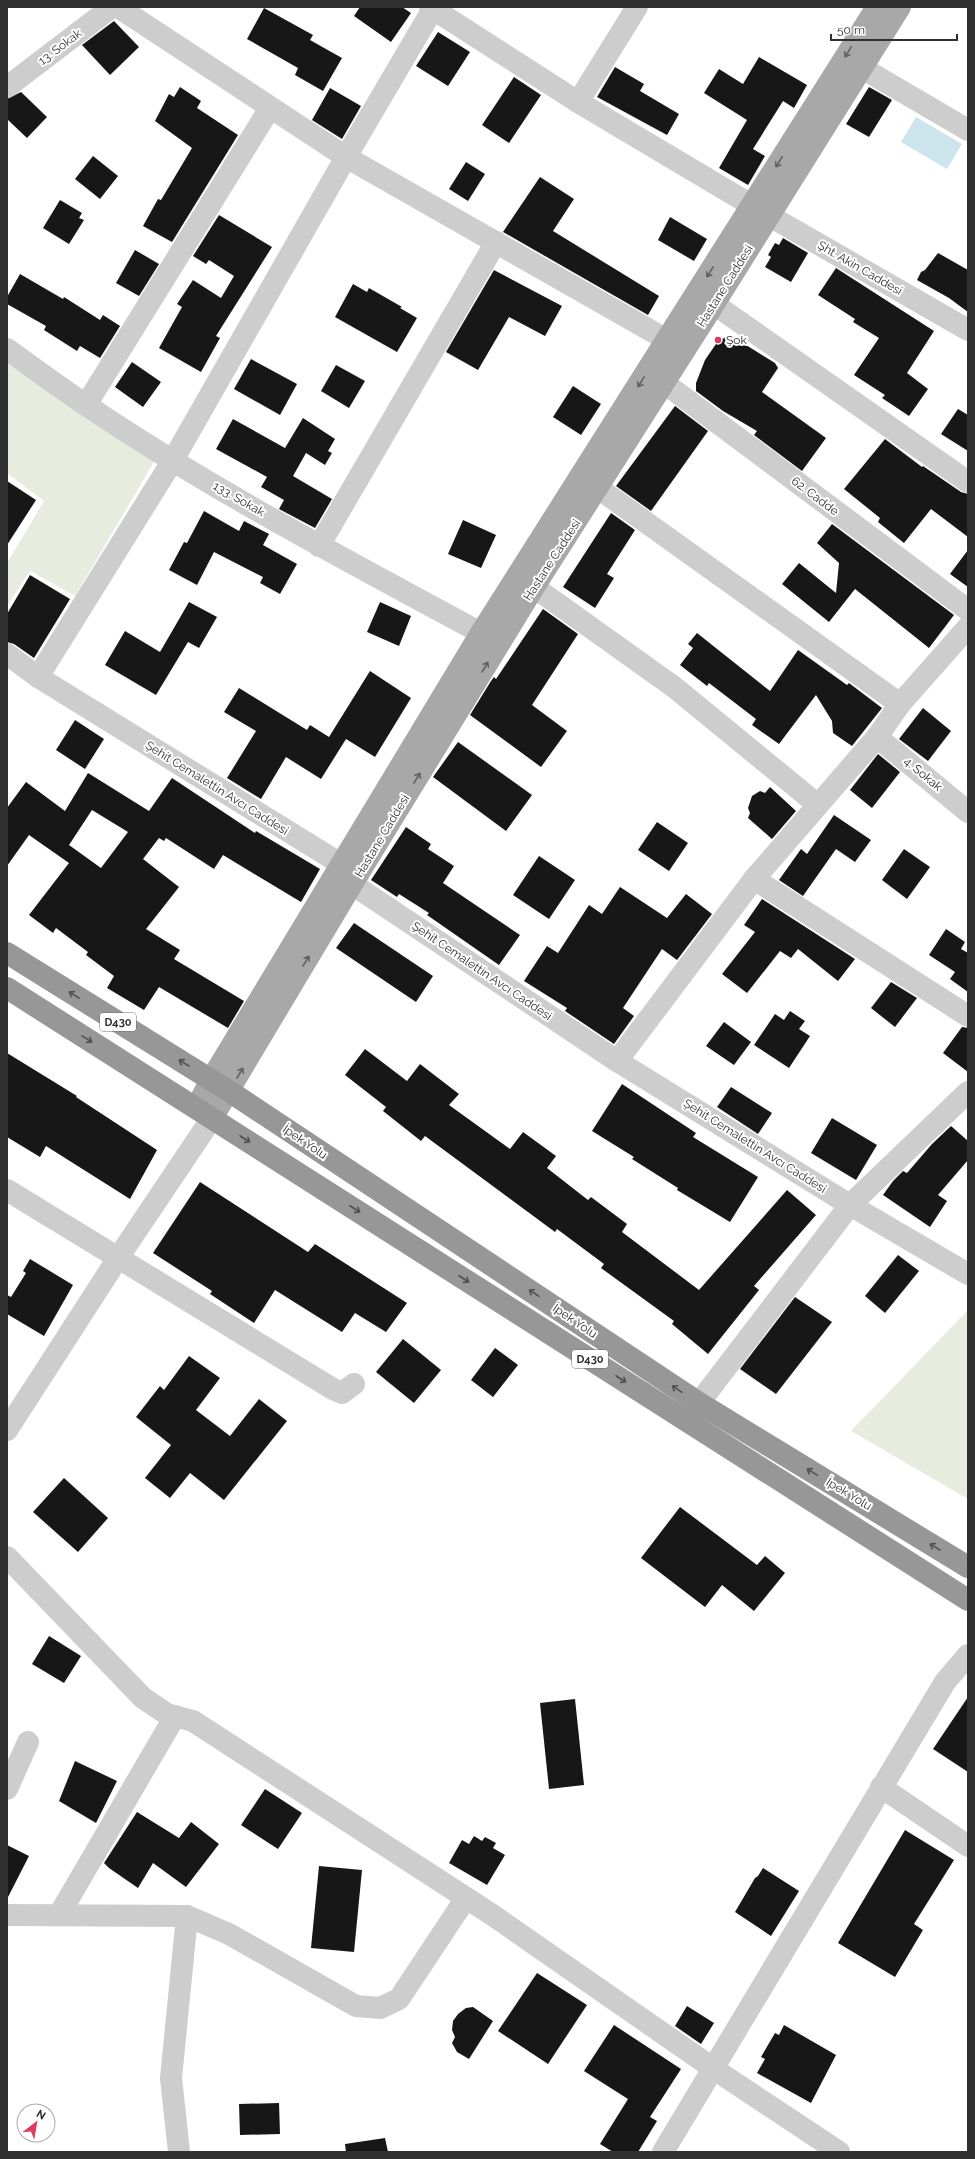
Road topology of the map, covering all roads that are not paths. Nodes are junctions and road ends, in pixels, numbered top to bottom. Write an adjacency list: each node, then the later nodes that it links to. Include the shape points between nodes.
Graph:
1 (112, 7): 8 (street, 13. Sokak)
2 (118, 7): 10 (street)
3 (637, 7): 9 (street)
4 (877, 7): 13 (main road, Hastane Caddesi, one-way to 13)
5 (900, 7): 7 (main road, Hastane Caddesi)
6 (433, 8): 9 (street, Şht. Akin Caddesi); 12 (street)
7 (862, 68): 11 (street); 13 (main road, Hastane Caddesi)
8 (7, 87)
9 (578, 102): 13 (street, Şht. Akin Caddesi)
10 (270, 108): 12 (street); 20 (street)
11 (968, 130)
12 (346, 157): 14 (street); 21 (street)
13 (760, 210): 15 (main road, Hastane Caddesi); 16 (street, Şht. Akin Caddesi); 17 (main road, Hastane Caddesi, one-way to 17)
14 (496, 242): 17 (street); 24 (street)
15 (714, 304): 19 (main road, Hastane Caddesi); 22 (street)
16 (968, 330)
17 (667, 340): 28 (main road, Hastane Caddesi, one-way to 28)
18 (7, 349): 20 (street, 133. Sokak)
19 (663, 382): 23 (main road, Hastane Caddesi); 26 (street, 62. Cadde)
20 (86, 405): 21 (street, 133. Sokak)
21 (173, 460): 24 (street, 133. Sokak); 30 (street)
22 (968, 482)
23 (598, 488): 25 (main road, Hastane Caddesi); 31 (street)
24 (319, 546): 28 (street, 133. Sokak)
25 (534, 587): 33 (street, via 674,687); 37 (main road, Hastane Caddesi, one-way to 25)
26 (968, 610)
27 (968, 627): 31 (street)
28 (481, 633): 35 (main road, Hastane Caddesi)
29 (7, 654): 30 (street, Şehit Cemalettin Avcı Caddesi)
30 (38, 677): 35 (street, Şehit Cemalettin Avcı Caddesi)
31 (900, 704): 32 (street)
32 (877, 736): 33 (street); 34 (street, 4. Sokak)
33 (818, 805): 36 (street)
34 (968, 812)
35 (340, 864): 37 (street, Şehit Cemalettin Avcı Caddesi); 42 (main road, Hastane Caddesi)
36 (754, 879): 40 (street); 41 (street)
37 (352, 884): 41 (street, Şehit Cemalettin Avcı Caddesi); 43 (main road, Hastane Caddesi, one-way to 37)
38 (7, 953): 42 (highway, D430, one-way to 38)
39 (7, 988): 45 (highway, D430, one-way to 45)
40 (968, 1016)
41 (617, 1061): 47 (street, Şehit Cemalettin Avcı Caddesi)
42 (211, 1080): 43 (highway, D430); 45 (main road, Hastane Caddesi)
43 (229, 1091): 45 (main road, Hastane Caddesi); 51 (highway, İpek Yolu / D430, one-way to 43)
44 (968, 1092): 47 (street)
45 (204, 1113): 48 (street); 55 (highway, D430, one-way to 55)
46 (7, 1190): 48 (street)
47 (850, 1205): 49 (street, Şehit Cemalettin Avcı Caddesi); 51 (street)
48 (118, 1258): 50 (street, via 342,1393); 52 (street)
49 (968, 1274)
50 (354, 1384)
51 (699, 1403): 54 (highway, İpek Yolu / D430, one-way to 51)
52 (7, 1430)
53 (7, 1557): 57 (street, via 143,1698 167,1714)
54 (968, 1567)
55 (968, 1600)
56 (968, 1654): 59 (street, via 945,1682)
57 (175, 1716): 62 (street, via 193,1721); 64 (street)
58 (28, 1742): 60 (street)
59 (881, 1787): 61 (street); 66 (street)
60 (7, 1790)
61 (968, 1846)
62 (466, 1898): 65 (street, via 399,1999 380,2008 356,2006 230,1934); 66 (street)
63 (7, 1915): 64 (street)
64 (59, 1915): 65 (street)
65 (188, 1916): 67 (street, via 171,2078)
66 (714, 2069): 68 (street); 69 (street)
67 (179, 2152)
68 (663, 2152)
69 (839, 2152)

